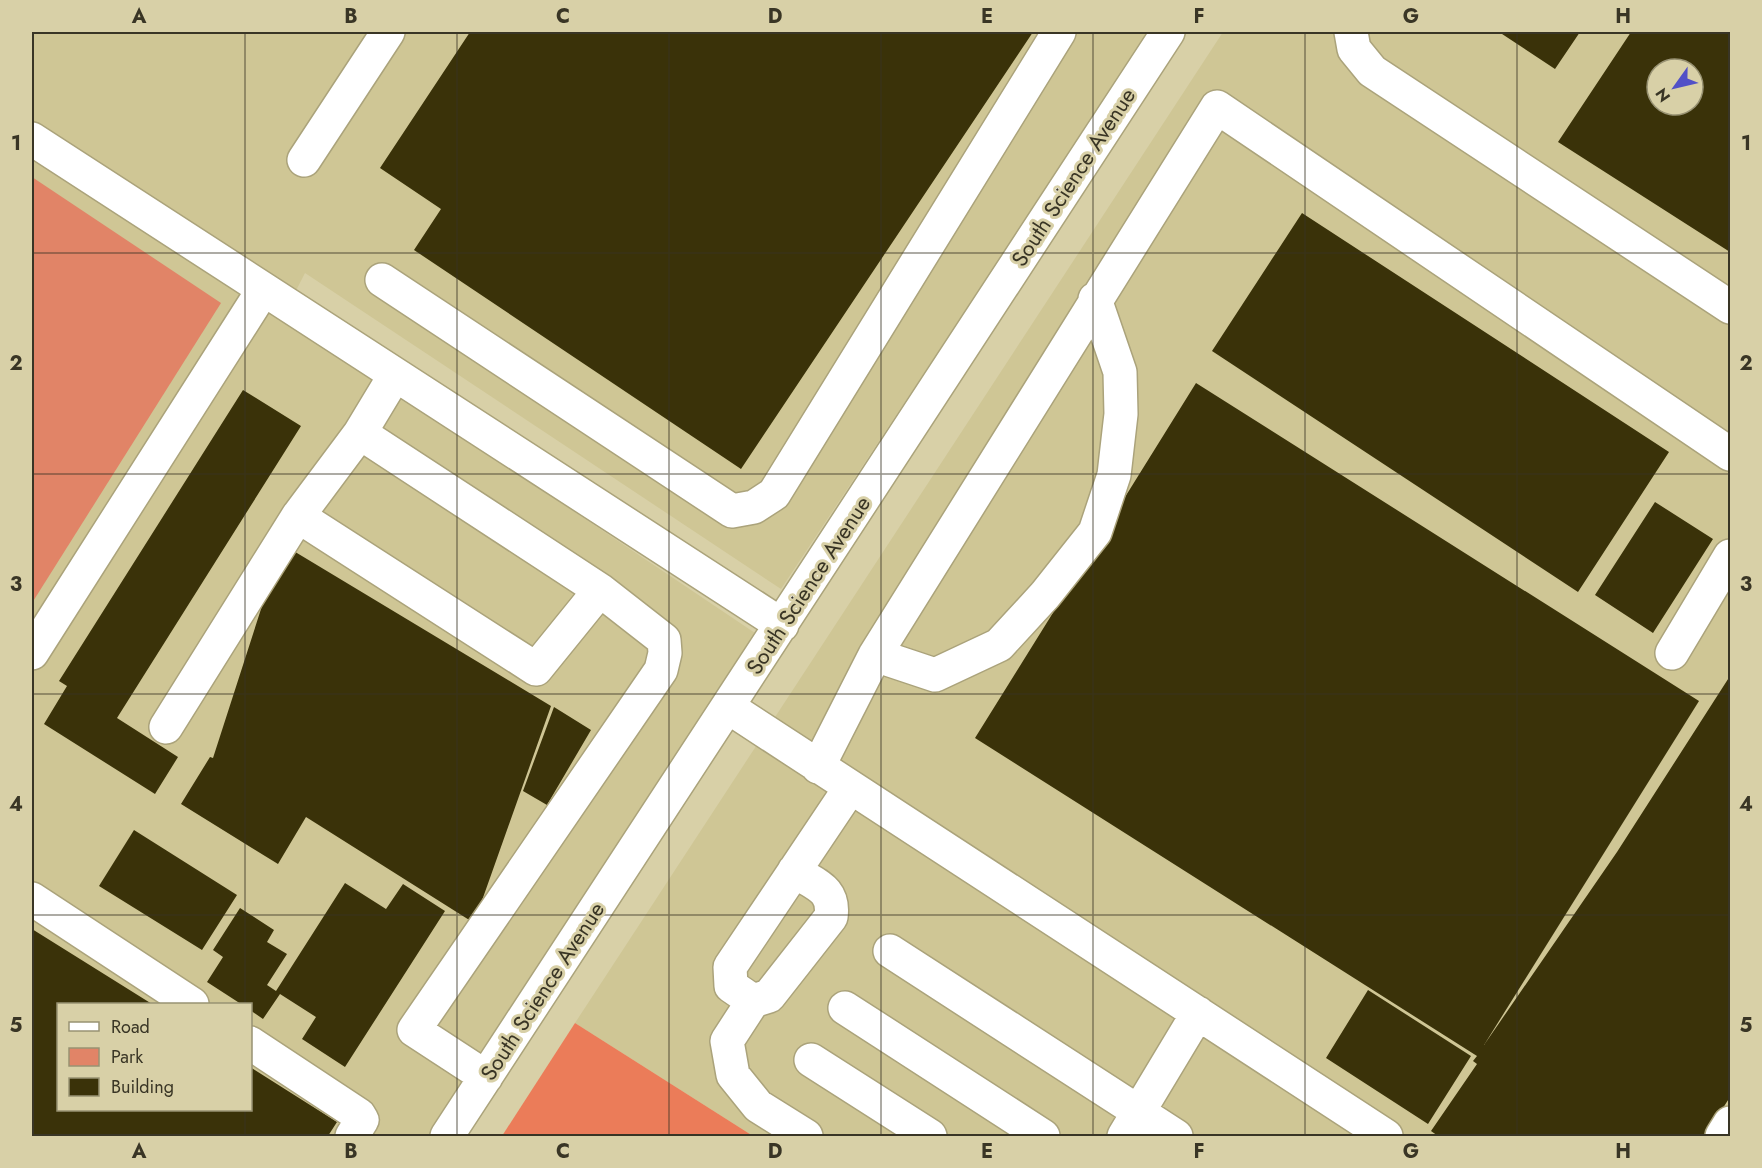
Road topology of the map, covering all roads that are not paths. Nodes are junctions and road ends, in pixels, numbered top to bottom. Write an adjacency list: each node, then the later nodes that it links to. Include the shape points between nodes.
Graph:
1 (388, 32): 6 (street)
2 (1059, 32): 7 (street, via 774,494 754,507 732,511)
3 (1168, 32): 17 (street, South Science Avenue)
4 (1351, 32): 10 (street, via 1354,49 1372,71)
5 (32, 140): 8 (street)
6 (304, 160)
7 (382, 279)
8 (263, 290): 11 (street); 18 (street)
9 (1095, 299): 13 (street, via 1216,107); 20 (street); 20 (street, via 1120,372 1114,475 1095,532 1046,595 999,645 935,675)
10 (1731, 307)
11 (395, 375): 12 (street); 17 (street)
12 (360, 433): 14 (street); 16 (street)
13 (1731, 454)
14 (298, 516): 16 (street, via 536,669); 22 (street)
15 (1731, 556): 19 (street)
16 (600, 590): 34 (street, via 664,640 661,670 414,1030)
17 (782, 625): 21 (street, South Science Avenue)
18 (32, 652)
19 (1672, 653)
20 (875, 655): 23 (street)
21 (728, 707): 23 (street); 34 (street, South Science Avenue)
22 (166, 727)
23 (818, 766): 24 (street)
24 (850, 788): 25 (street); 31 (street)
25 (794, 871): 28 (street, via 730,967 732,986); 28 (street, via 828,892 833,903 831,917 769,996)
26 (32, 899): 29 (street)
27 (890, 951): 36 (street)
28 (753, 1001): 39 (street, via 728,1041 733,1075 758,1106)
29 (189, 1003)
30 (845, 1008): 41 (street)
31 (1197, 1013): 36 (street); 43 (street)
32 (252, 1044): 37 (street, via 359,1115 362,1120)
33 (811, 1060): 40 (street)
34 (486, 1077): 38 (street, South Science Avenue)
35 (1731, 1123): 44 (street)
36 (1132, 1124): 42 (street)
37 (352, 1137)
38 (447, 1137)
39 (806, 1137)
40 (930, 1137)
41 (1043, 1137)
42 (1176, 1137)
43 (1386, 1137)
44 (1722, 1137)

